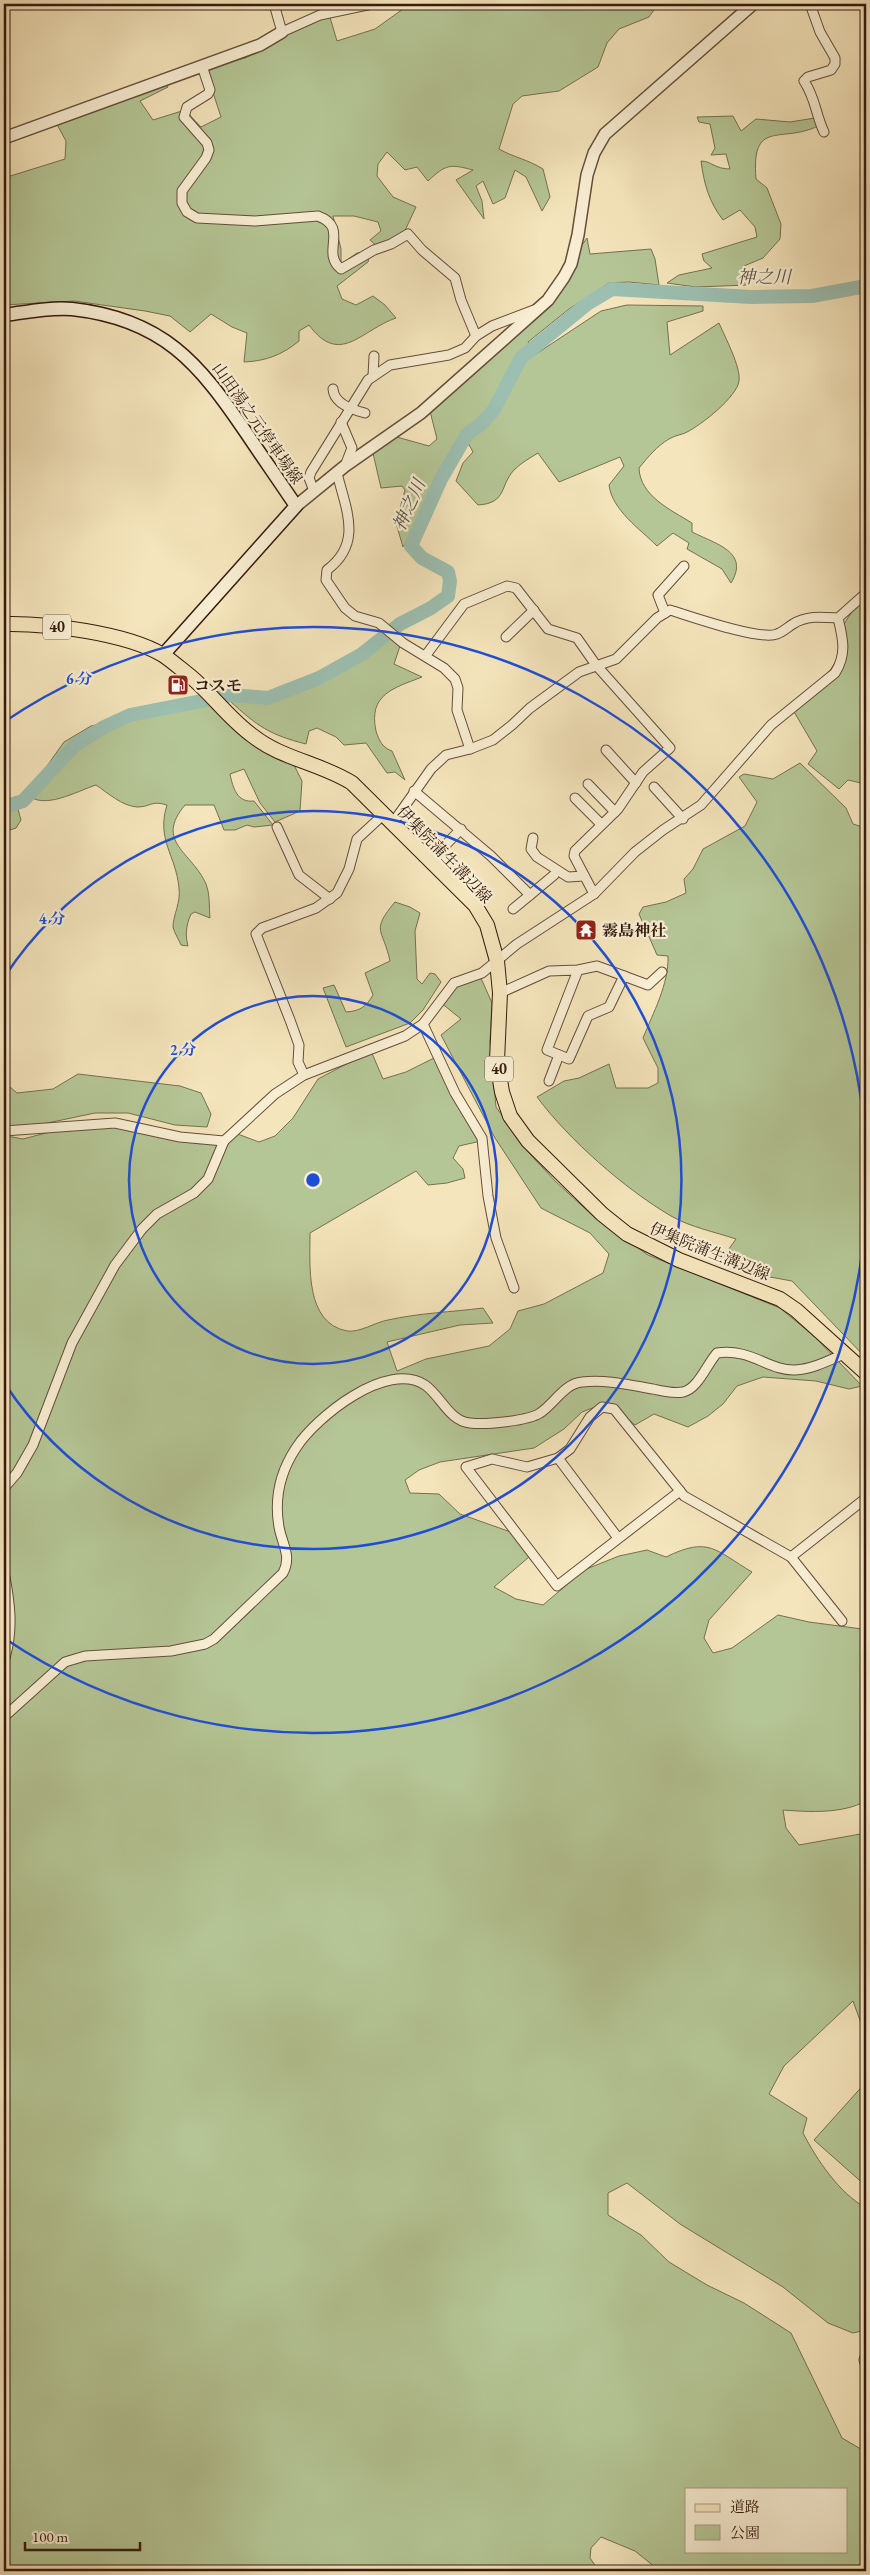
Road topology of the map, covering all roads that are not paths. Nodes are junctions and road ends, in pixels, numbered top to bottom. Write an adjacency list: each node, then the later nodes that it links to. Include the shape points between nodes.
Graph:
1 (274, 4): 5 (street)
2 (372, 4): 5 (street, via 320,15)
3 (753, 4): 9 (street, via 606,134 594,152 587,175 570,264 558,288)
4 (810, 4): 7 (street, via 820,32 835,58 832,70 804,81 814,96)
5 (282, 32): 6 (street, via 260,45)
6 (202, 66): 8 (street); 11 (street, via 210,90 187,107 184,116 209,150 182,191 186,212 197,218 255,221 318,216 332,225 334,259 341,269 408,234 456,278)
7 (824, 132)
8 (4, 138)
9 (538, 309): 11 (street, via 492,326); 18 (street, via 421,413)
10 (4, 315): 20 (main road, 山田湯之元停車場線, via 70,309 100,314 146,329 182,352 211,382)
11 (476, 336): 13 (street, via 465,348 449,355 390,365)
12 (374, 356): 13 (street)
13 (373, 376): 15 (street)
14 (333, 389): 15 (street)
15 (349, 409): 16 (street); 17 (street)
16 (366, 413)
17 (342, 422): 18 (street, via 352,448); 19 (street, via 311,472 309,478)
18 (341, 470): 19 (street); 29 (street, via 350,534 346,550 340,560 327,570 326,580 338,599 356,616 379,623 403,643)
19 (314, 491): 20 (street)
20 (296, 506): 28 (main road, 山田湯之元停車場線)
21 (684, 566): 24 (street, via 658,595)
22 (866, 593): 25 (street)
23 (534, 610): 27 (street); 29 (street, via 516,588 507,586 464,604); 30 (street, via 548,630 577,638)
24 (666, 613): 25 (street, via 670,610 713,624 767,635 777,635 807,618); 30 (street, via 616,659)
25 (838, 618): 39 (street, via 845,644 842,662 835,673 771,725 701,805)
26 (4, 624): 28 (main road, 伊集院蒲生溝辺線 / 40, via 32,623 68,628 109,637)
27 (506, 637)
28 (163, 655): 40 (main road, 伊集院蒲生溝辺線 / 40, via 252,736 272,749 332,770 352,783)
29 (426, 655): 31 (street, via 455,679 458,688 456,710)
30 (596, 665): 31 (street, via 579,672 492,740); 33 (street, via 670,748 643,772)
31 (470, 750): 36 (street, via 446,755)
32 (606, 750): 33 (street)
33 (636, 783): 38 (street)
34 (588, 784): 38 (street)
35 (654, 786): 39 (street)
36 (414, 791): 40 (street); 43 (street)
37 (575, 798): 41 (street)
38 (614, 812): 41 (street)
39 (683, 819): 48 (street, via 662,830 635,852)
40 (387, 820): 45 (main road, 伊集院蒲生溝辺線 / 40); 50 (street, via 357,838 349,869 337,893)
41 (601, 824): 47 (street, via 575,851 574,856)
42 (277, 827): 50 (street, via 299,875)
43 (461, 829): 45 (street); 49 (street)
44 (533, 838): 47 (street, via 531,849 537,856 568,877)
45 (430, 861): 52 (main road, 伊集院蒲生溝辺線 / 40, via 475,905 488,925)
46 (554, 875): 49 (street)
47 (584, 876): 48 (street)
48 (594, 894): 52 (street, via 517,944)
49 (530, 895): 51 (street)
50 (330, 899): 59 (street, via 316,908 262,928 256,934 274,973 299,1045 298,1062)
51 (514, 909)
52 (497, 961): 56 (main road, 伊集院蒲生溝辺線 / 40); 57 (street, via 482,972 454,984)
53 (578, 970): 55 (street, via 597,966); 56 (street, via 549,971); 58 (street, via 547,1050)
54 (662, 972): 55 (street, via 648,985)
55 (624, 976): 58 (street, via 609,1007 588,1016 569,1059)
56 (500, 992): 64 (main road, 伊集院蒲生溝辺線 / 40, via 497,1062 502,1092 510,1116 528,1142 551,1166 627,1234 680,1260 780,1298)
57 (424, 1024): 59 (street, via 405,1036); 63 (street, via 455,1093 482,1138 496,1238)
58 (559, 1055): 60 (street)
59 (304, 1075): 62 (street, via 275,1094)
60 (549, 1081)
61 (4, 1131): 62 (street, via 115,1123)
62 (224, 1141): 67 (street, via 208,1179 194,1193 156,1214 115,1265 72,1343 33,1445 17,1474)
63 (514, 1288)
64 (846, 1353): 65 (main road, 伊集院蒲生溝辺線 / 40); 75 (street, via 794,1370 746,1354 717,1353 698,1381 685,1392 580,1382 538,1414 489,1423 469,1423 453,1416 431,1390 414,1380 387,1380 366,1389 351,1396 319,1421 282,1471 278,1491 279,1526 288,1564 283,1573 214,1639 191,1648 85,1656 65,1662)
65 (866, 1373)
66 (558, 1458): 68 (street, via 570,1449 590,1417 602,1407 614,1409); 70 (street); 70 (street, via 527,1467 492,1459 466,1467 557,1586)
67 (4, 1488)
68 (680, 1491): 70 (street); 71 (street)
69 (866, 1498): 71 (street)
70 (618, 1538)
71 (790, 1557): 73 (street)
72 (4, 1572): 74 (street, via 11,1620)
73 (842, 1621)
74 (4, 1661)
75 (4, 1717)
76 (866, 2354): 77 (street)
77 (866, 2366)

